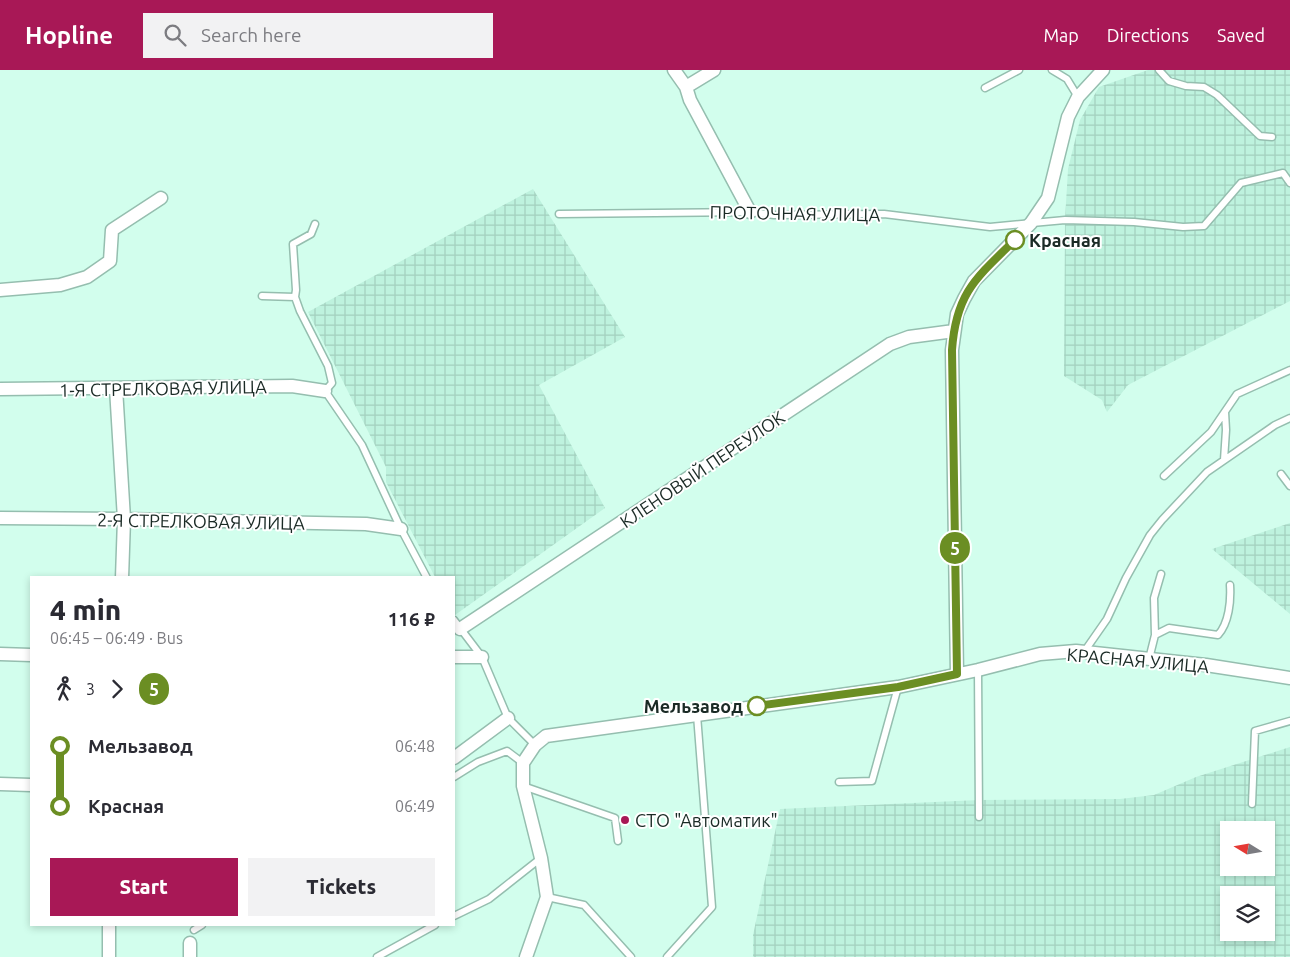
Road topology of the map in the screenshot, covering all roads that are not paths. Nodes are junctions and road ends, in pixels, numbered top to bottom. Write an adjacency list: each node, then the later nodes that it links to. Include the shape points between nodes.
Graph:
1 (674, 70): 7 (street)
2 (714, 70): 7 (street)
3 (1019, 70): 8 (lane)
4 (1052, 70): 9 (lane, via 1067,79)
5 (1102, 70): 9 (street)
6 (1159, 70): 10 (lane, via 1169,81 1204,87 1217,95 1260,136)
7 (686, 87): 13 (street)
8 (985, 88)
9 (1078, 97): 15 (street, via 1068,117 1048,198)
10 (1272, 136)
11 (1290, 183): 15 (lane, ПРОТОЧНАЯ УЛИЦА, via 1283,173 1240,183 1204,226 1065,220)
12 (161, 198): 17 (street, via 112,230 110,261 87,277 60,285)
13 (750, 212): 14 (lane, ПРОТОЧНАЯ УЛИЦА); 15 (lane, ПРОТОЧНАЯ УЛИЦА, via 774,215 884,214 990,226)
14 (559, 214)
15 (1030, 223): 20 (street, via 974,281 957,314)
16 (315, 224): 19 (lane, via 311,234 293,244)
17 (0, 290)
18 (262, 296): 19 (lane)
19 (295, 297): 24 (lane, via 328,366 332,383)
20 (954, 331): 38 (street, КЛЕНОВЫЙ ПЕРЕУЛОК, via 908,336 890,344); 47 (street)
21 (1290, 370): 25 (lane, via 1237,394)
22 (116, 388): 23 (street, 1-Я СТРЕЛКОВАЯ УЛИЦА); 24 (street, 1-Я СТРЕЛКОВАЯ УЛИЦА, via 292,386); 32 (street)
23 (0, 389)
24 (325, 391): 33 (lane, via 362,445)
25 (1224, 412): 27 (lane); 29 (lane, via 1211,432)
26 (1290, 418): 27 (lane)
27 (1224, 460): 40 (lane, via 1207,472 1150,535 1107,619)
28 (1281, 474): 30 (lane)
29 (1164, 476)
30 (1290, 486)
31 (0, 518): 32 (street, 2-Я СТРЕЛКОВАЯ УЛИЦА)
32 (124, 519): 33 (street, 2-Я СТРЕЛКОВАЯ УЛИЦА, via 366,524); 35 (street)
33 (402, 529): 36 (lane)
34 (1161, 574): 39 (lane, via 1154,598)
35 (122, 576)
36 (426, 576)
37 (1230, 585): 39 (lane, via 1226,619 1218,634 1169,628)
38 (457, 624): 44 (lane)
39 (1155, 635): 45 (lane)
40 (1084, 652): 45 (street, КРАСНАЯ УЛИЦА); 46 (street, КРАСНАЯ УЛИЦА, via 1040,654)
41 (0, 654): 42 (street)
42 (30, 655)
43 (455, 657): 44 (street)
44 (482, 657): 51 (lane)
45 (1149, 659): 48 (street, КРАСНАЯ УЛИЦА)
46 (978, 670): 47 (street, КРАСНАЯ УЛИЦА); 62 (lane)
47 (957, 674): 49 (street, КРАСНАЯ УЛИЦА)
48 (1290, 678)
49 (898, 687): 50 (street, КРАСНАЯ УЛИЦА); 57 (lane, via 872,781)
50 (697, 715): 53 (street, КРАСНАЯ УЛИЦА, via 546,736); 77 (lane, via 712,907)
51 (508, 718): 53 (lane); 54 (street)
52 (1290, 721): 61 (lane, via 1256,731)
53 (535, 746): 55 (street)
54 (455, 757)
55 (523, 763): 56 (lane, via 507,751 478,762); 60 (street)
56 (455, 777)
57 (839, 782)
58 (0, 784): 59 (street)
59 (30, 785)
60 (523, 786): 63 (lane, via 615,818); 64 (street)
61 (1252, 804)
62 (979, 817)
63 (618, 841)
64 (541, 858): 65 (street); 66 (lane, via 489,899)
65 (547, 897): 75 (street); 76 (lane, via 584,905)
66 (455, 916)
67 (109, 926): 72 (street)
68 (200, 926): 70 (lane)
69 (434, 926): 74 (lane)
70 (194, 930)
71 (190, 943): 73 (street)
72 (108, 957)
73 (190, 957)
74 (377, 957)
75 (526, 957)
76 (631, 957)
77 (667, 957)

